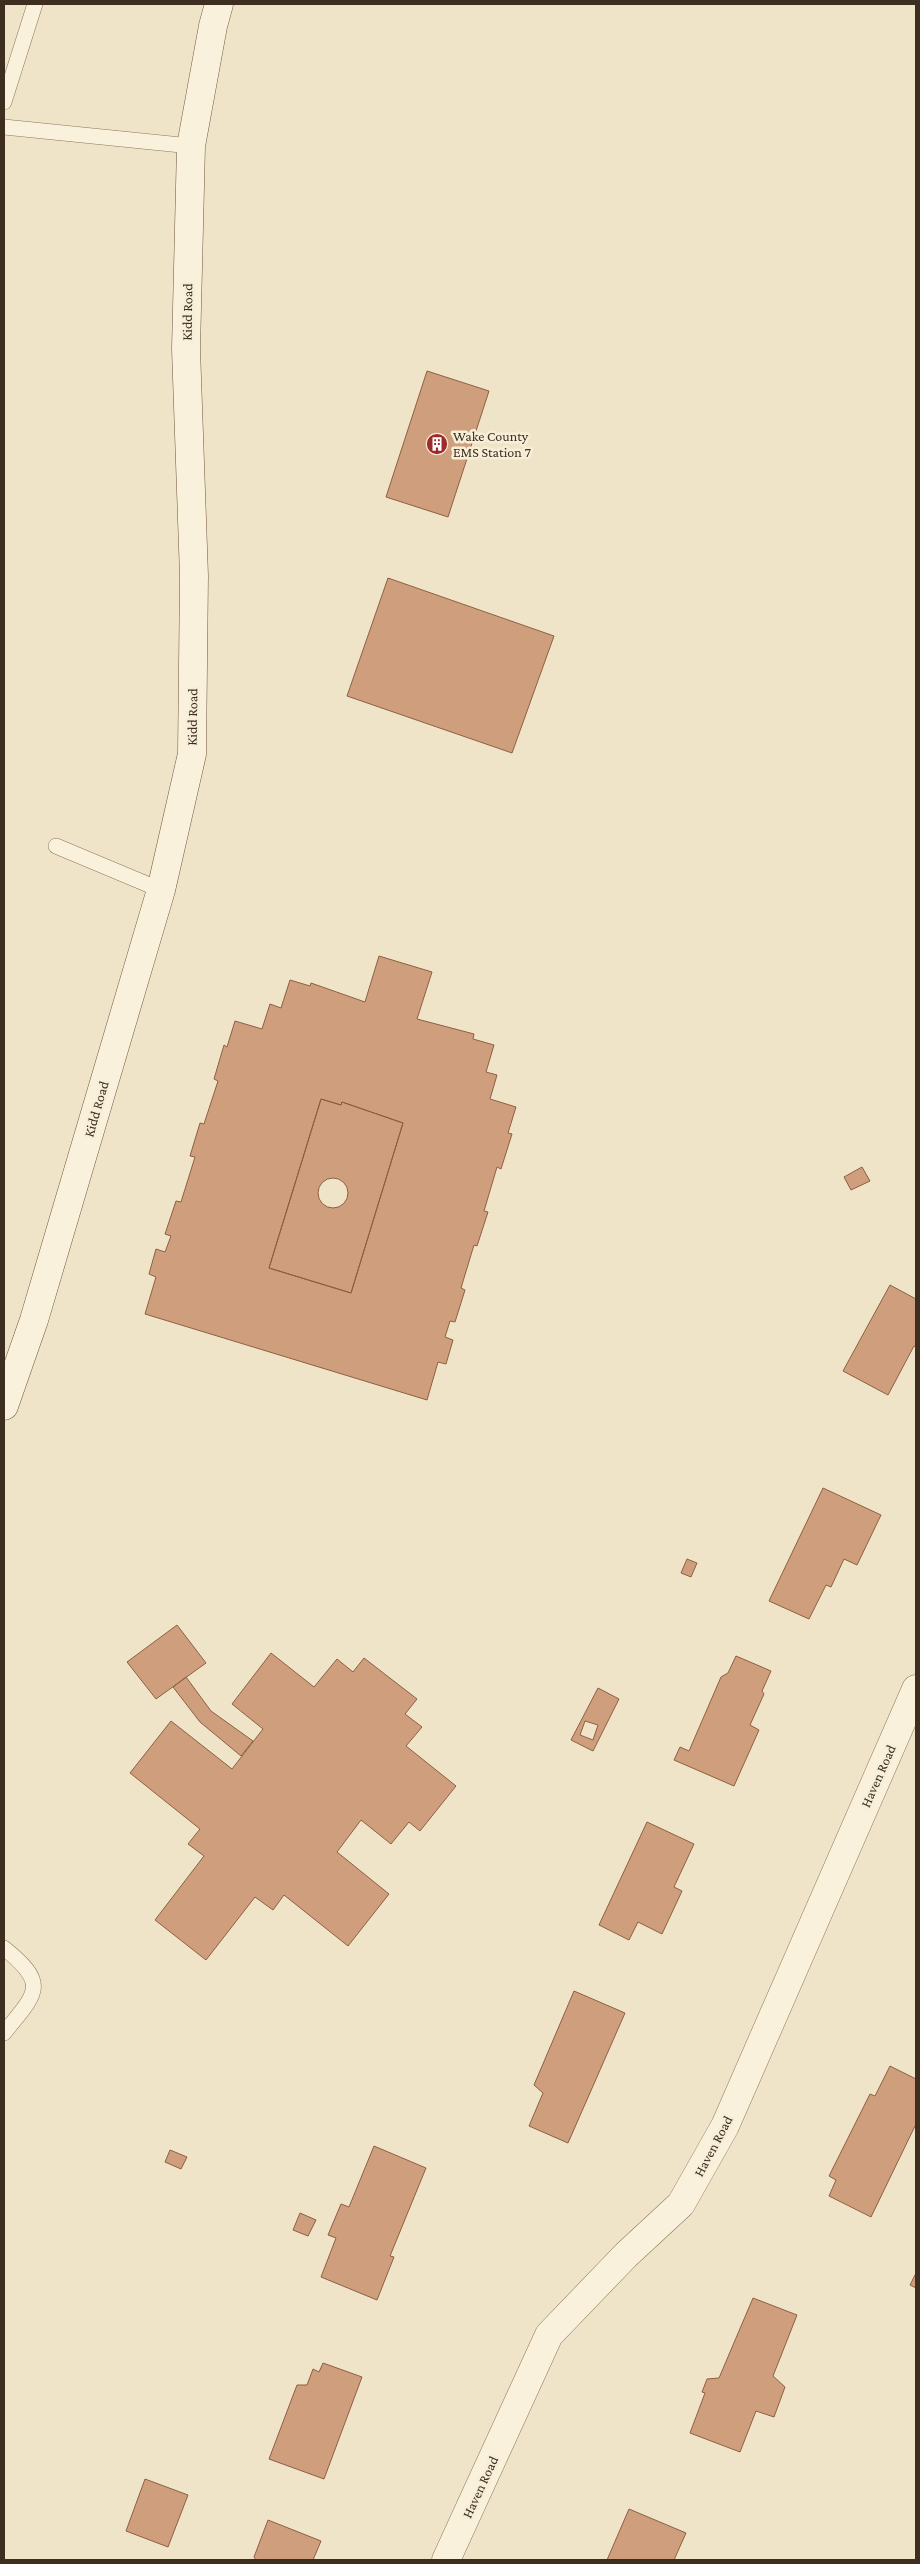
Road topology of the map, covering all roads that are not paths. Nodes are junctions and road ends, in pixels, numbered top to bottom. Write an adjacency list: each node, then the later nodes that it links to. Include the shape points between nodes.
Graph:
1 (34, 4): 3 (lane)
2 (219, 4): 5 (street, Kidd Road)
3 (4, 102)
4 (4, 127): 5 (lane)
5 (192, 146): 7 (street, Kidd Road, via 186,349 194,576 192,754)
6 (56, 846): 7 (lane)
7 (161, 890): 8 (street, Kidd Road, via 34,1320)
8 (5, 1400)
9 (916, 1689): 12 (street, Haven Road, via 726,2126 681,2204 626,2255 549,2335)
10 (4, 1948): 11 (lane, via 25,1965 35,1986 31,2000)
11 (4, 2033)
12 (446, 2560)

